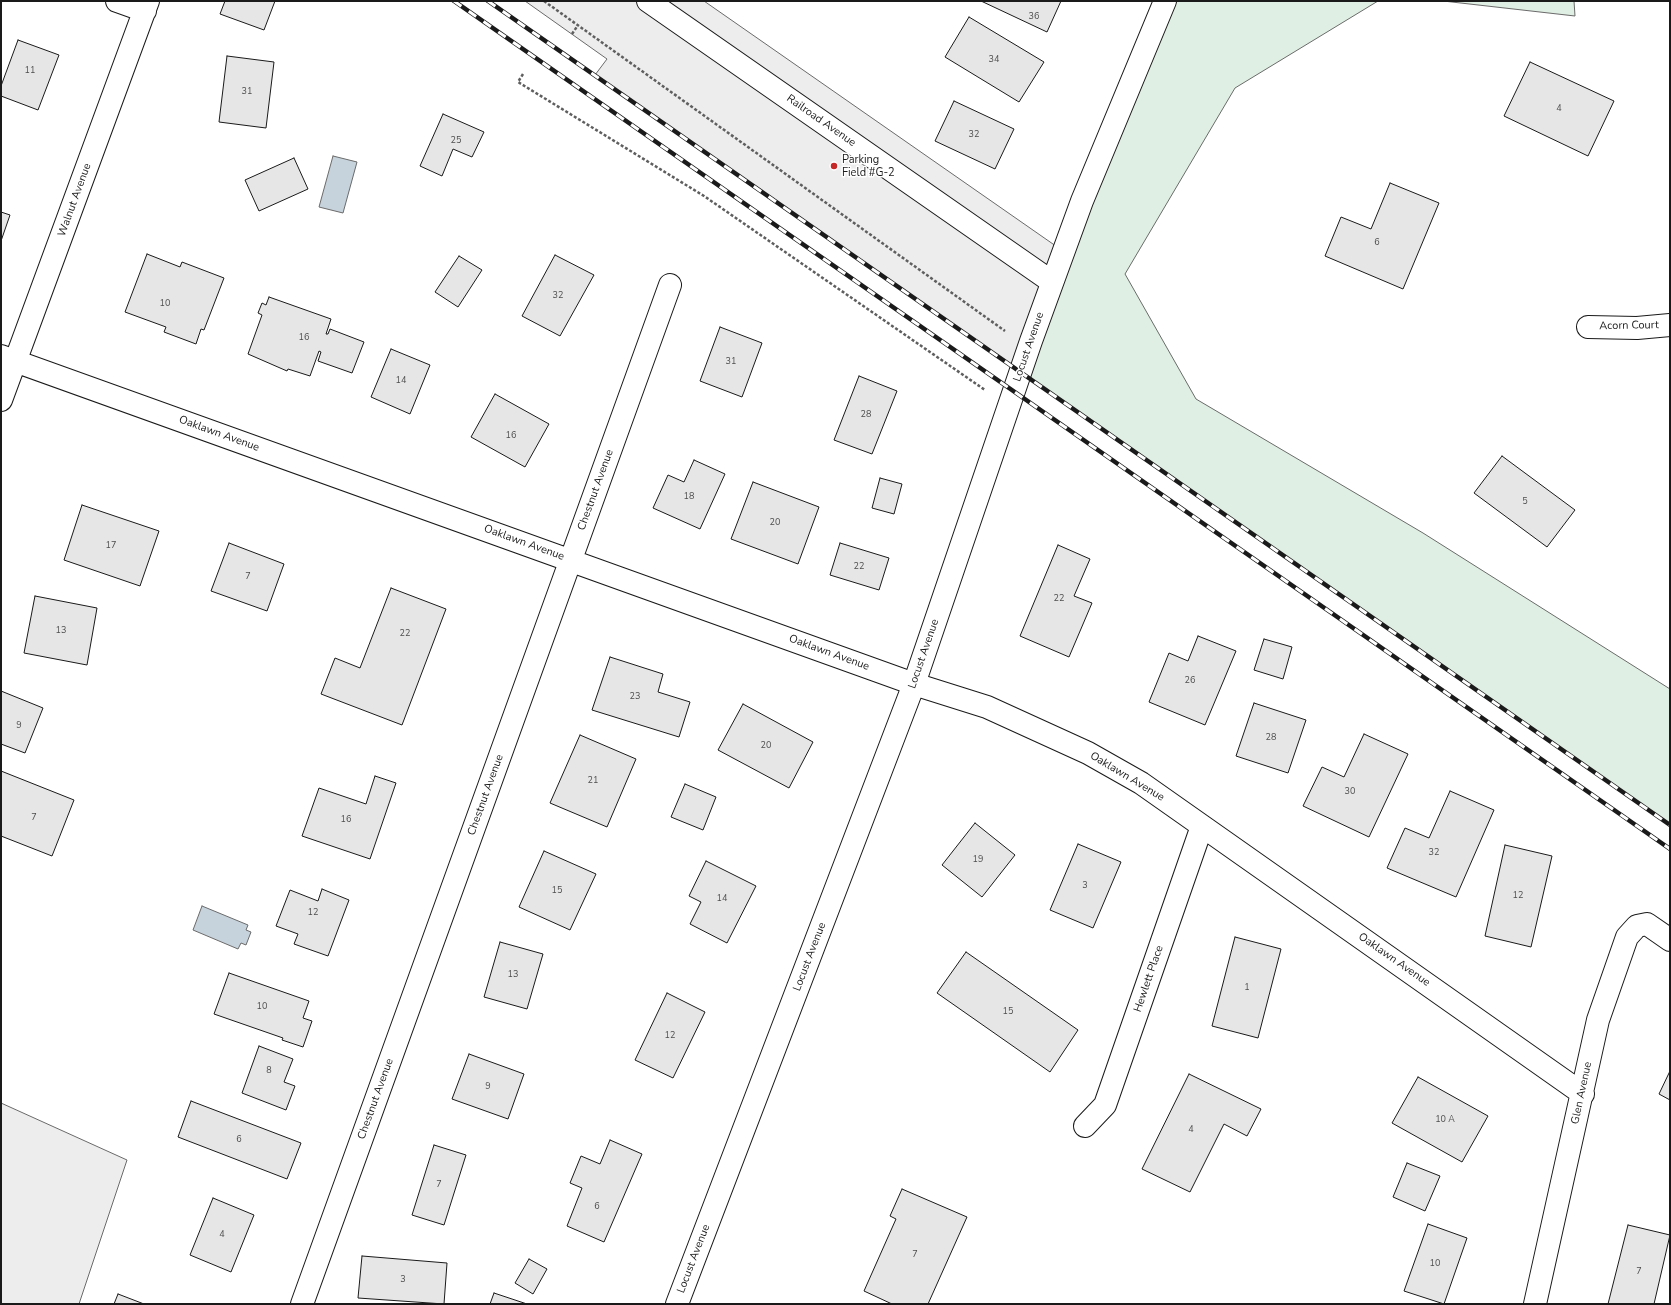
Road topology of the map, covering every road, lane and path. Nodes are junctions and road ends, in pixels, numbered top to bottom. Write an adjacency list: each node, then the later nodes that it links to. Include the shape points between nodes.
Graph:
1 (117, 1): 5 (street)
2 (544, 1): 6 (path)
3 (648, 1): 9 (street, Railroad Avenue)
4 (1165, 1): 9 (street, Locust Avenue, via 1082,201)
5 (147, 6): 14 (street, Walnut Avenue)
6 (578, 26): 7 (path); 13 (path)
7 (572, 34)
8 (523, 74): 15 (path, via 518,82 704,196)
9 (1052, 282): 18 (street, Locust Avenue)
10 (670, 285): 17 (street, Chestnut Avenue)
11 (1670, 325): 12 (street, Acorn Court, via 1637,328)
12 (1588, 326)
13 (1005, 331)
14 (8, 358): 16 (street, Walnut Avenue); 17 (street, Oaklawn Avenue)
15 (989, 393)
16 (1, 400)
17 (570, 560): 18 (street, Oaklawn Avenue); 23 (street, Chestnut Avenue)
18 (914, 684): 19 (street, Oaklawn Avenue, via 987,707 1088,753 1141,783); 24 (street, Locust Avenue)
19 (1202, 826): 21 (street, Oaklawn Avenue); 22 (street, Hewlett Place, via 1105,1105)
20 (1670, 940): 21 (street, Glen Avenue, via 1647,924 1637,926 1627,937 1598,1020)
21 (1583, 1094): 25 (street, Glen Avenue)
22 (1085, 1126)
23 (302, 1304)
24 (677, 1304)
25 (1535, 1304)

